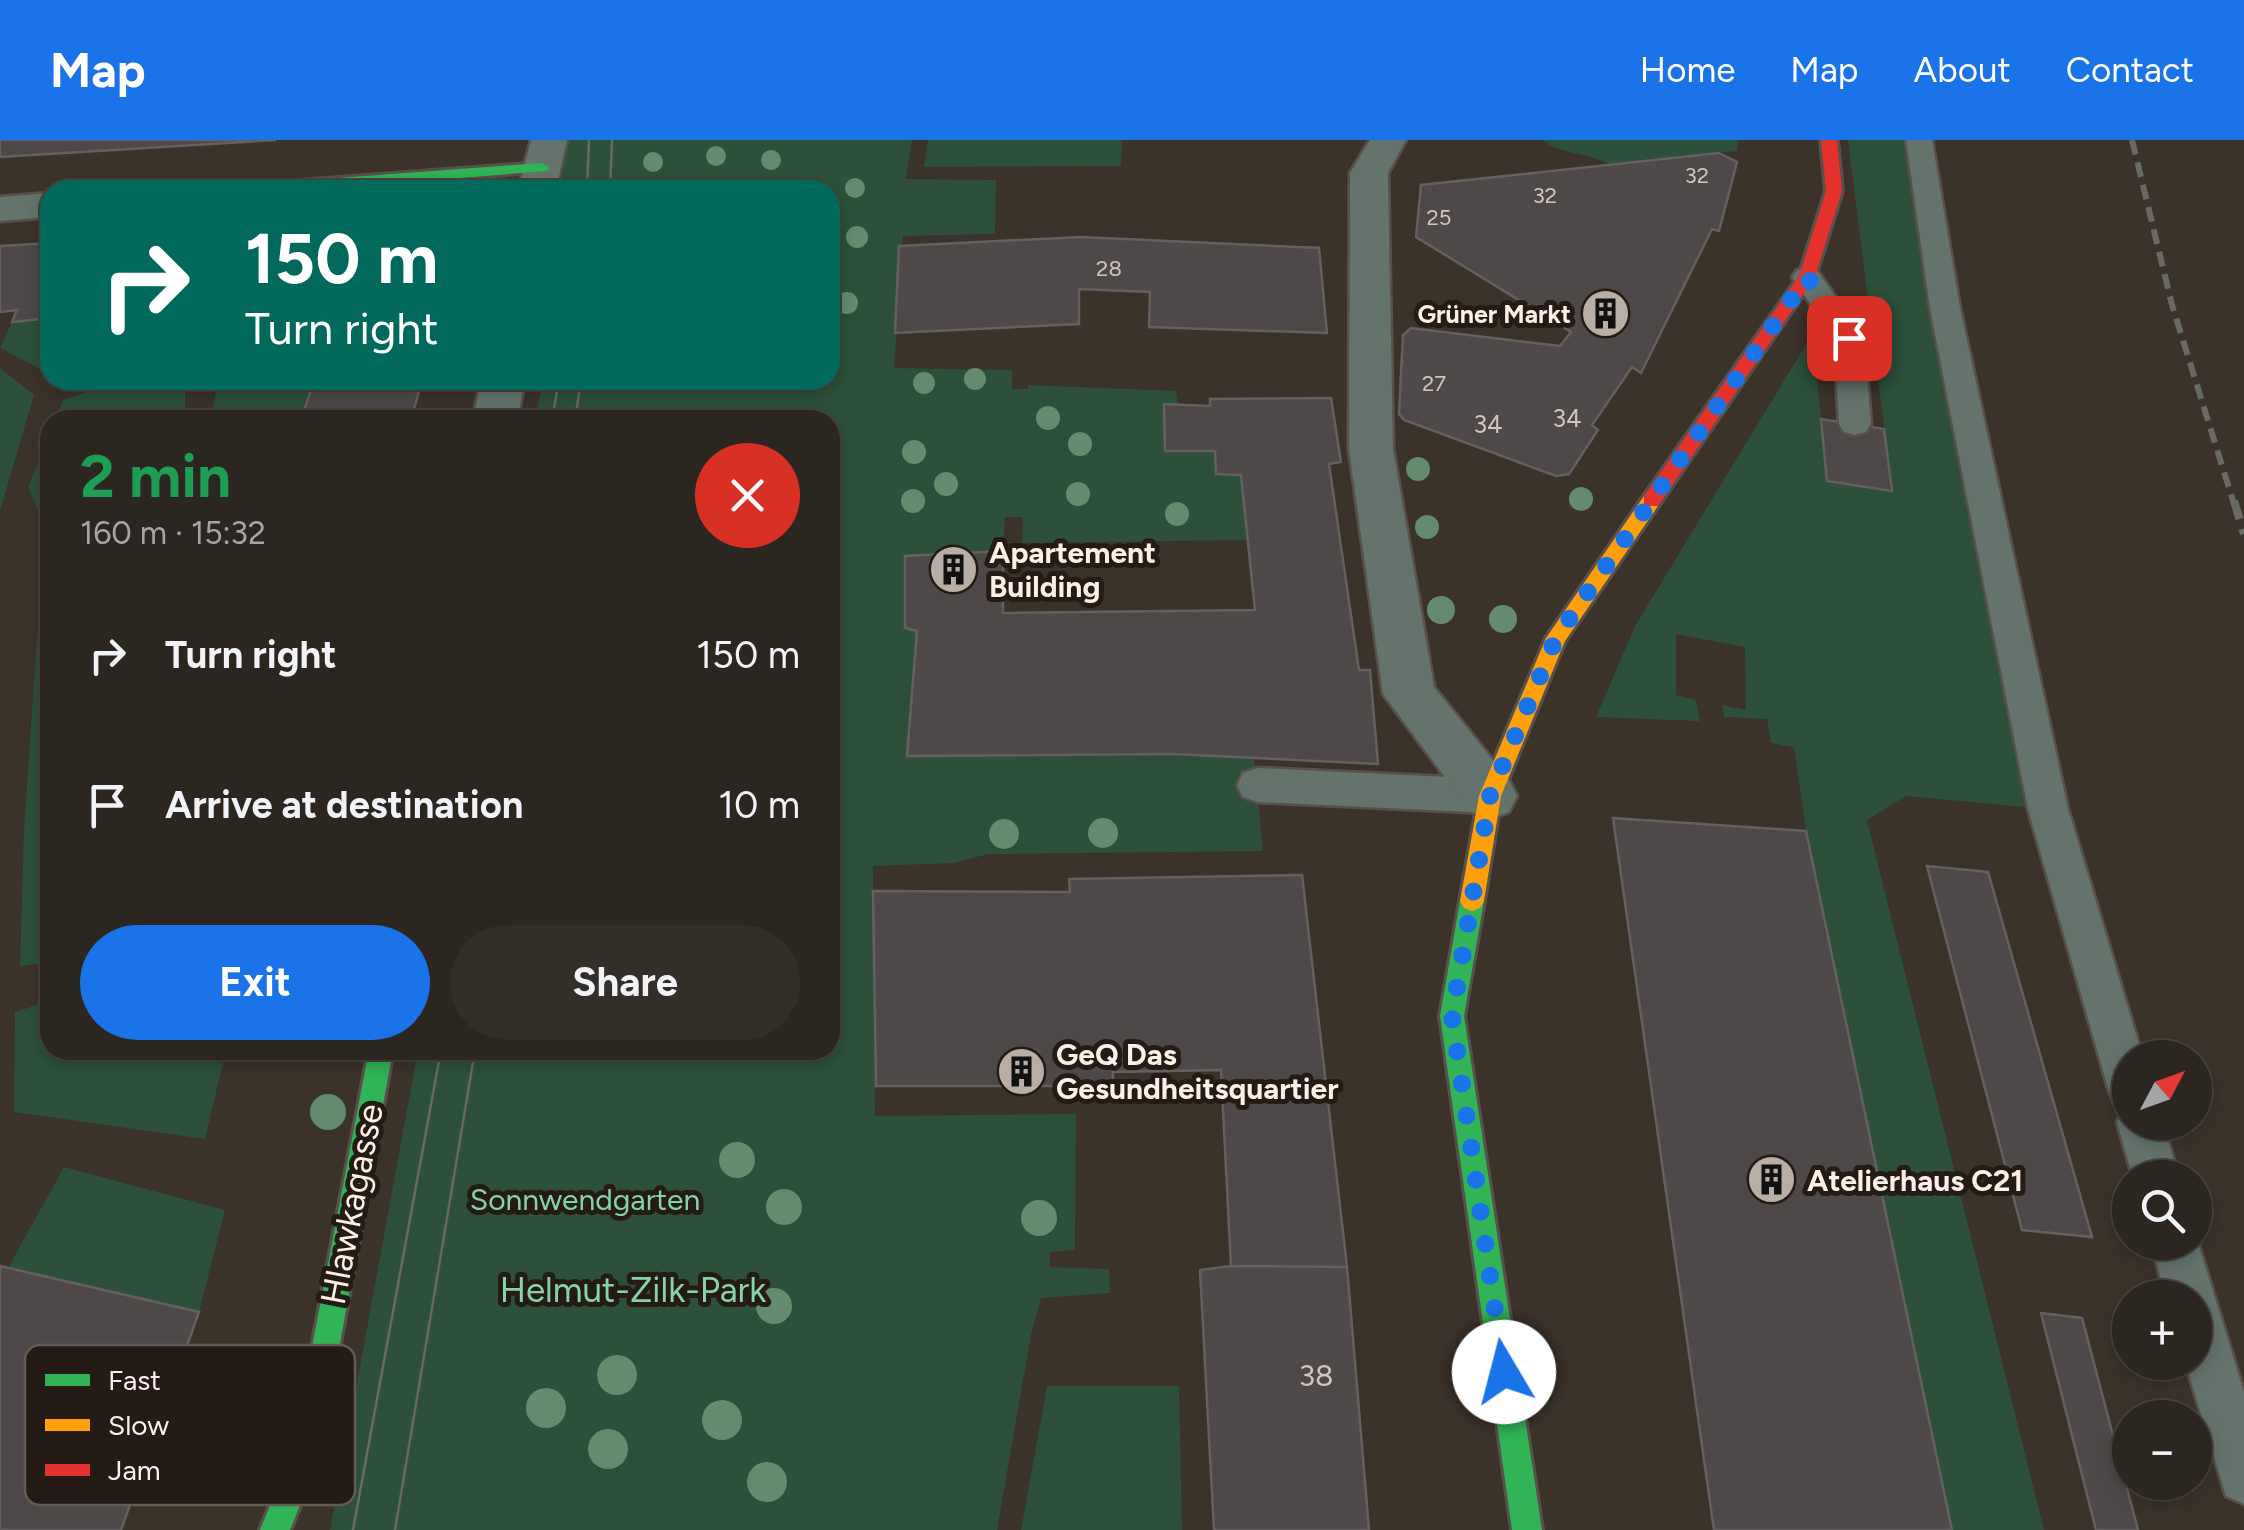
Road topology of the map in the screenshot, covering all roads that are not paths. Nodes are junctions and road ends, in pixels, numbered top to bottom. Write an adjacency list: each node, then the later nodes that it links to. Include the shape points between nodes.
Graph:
1 (1388, 140): 11 (street, via 1369,174 1371,449 1410,694)
2 (1830, 140): 8 (street, via 1834,192)
3 (1920, 140): 12 (lane, via 1945,308 2048,809)
4 (543, 166): 5 (street)
5 (369, 180)
6 (40, 206): 7 (street)
7 (0, 209)
8 (1807, 277): 9 (lane, via 1849,338); 11 (street, via 1556,638)
9 (1855, 424)
10 (1257, 785): 11 (lane)
11 (1490, 796): 19 (street, via 1452,1016)
12 (2116, 1040)
13 (379, 1060): 14 (street, Hlawkagasse)
14 (326, 1345)
15 (2212, 1369): 16 (lane)
16 (2244, 1478)
17 (285, 1505): 18 (street, Hlawkagasse)
18 (275, 1530)
19 (1527, 1530)

